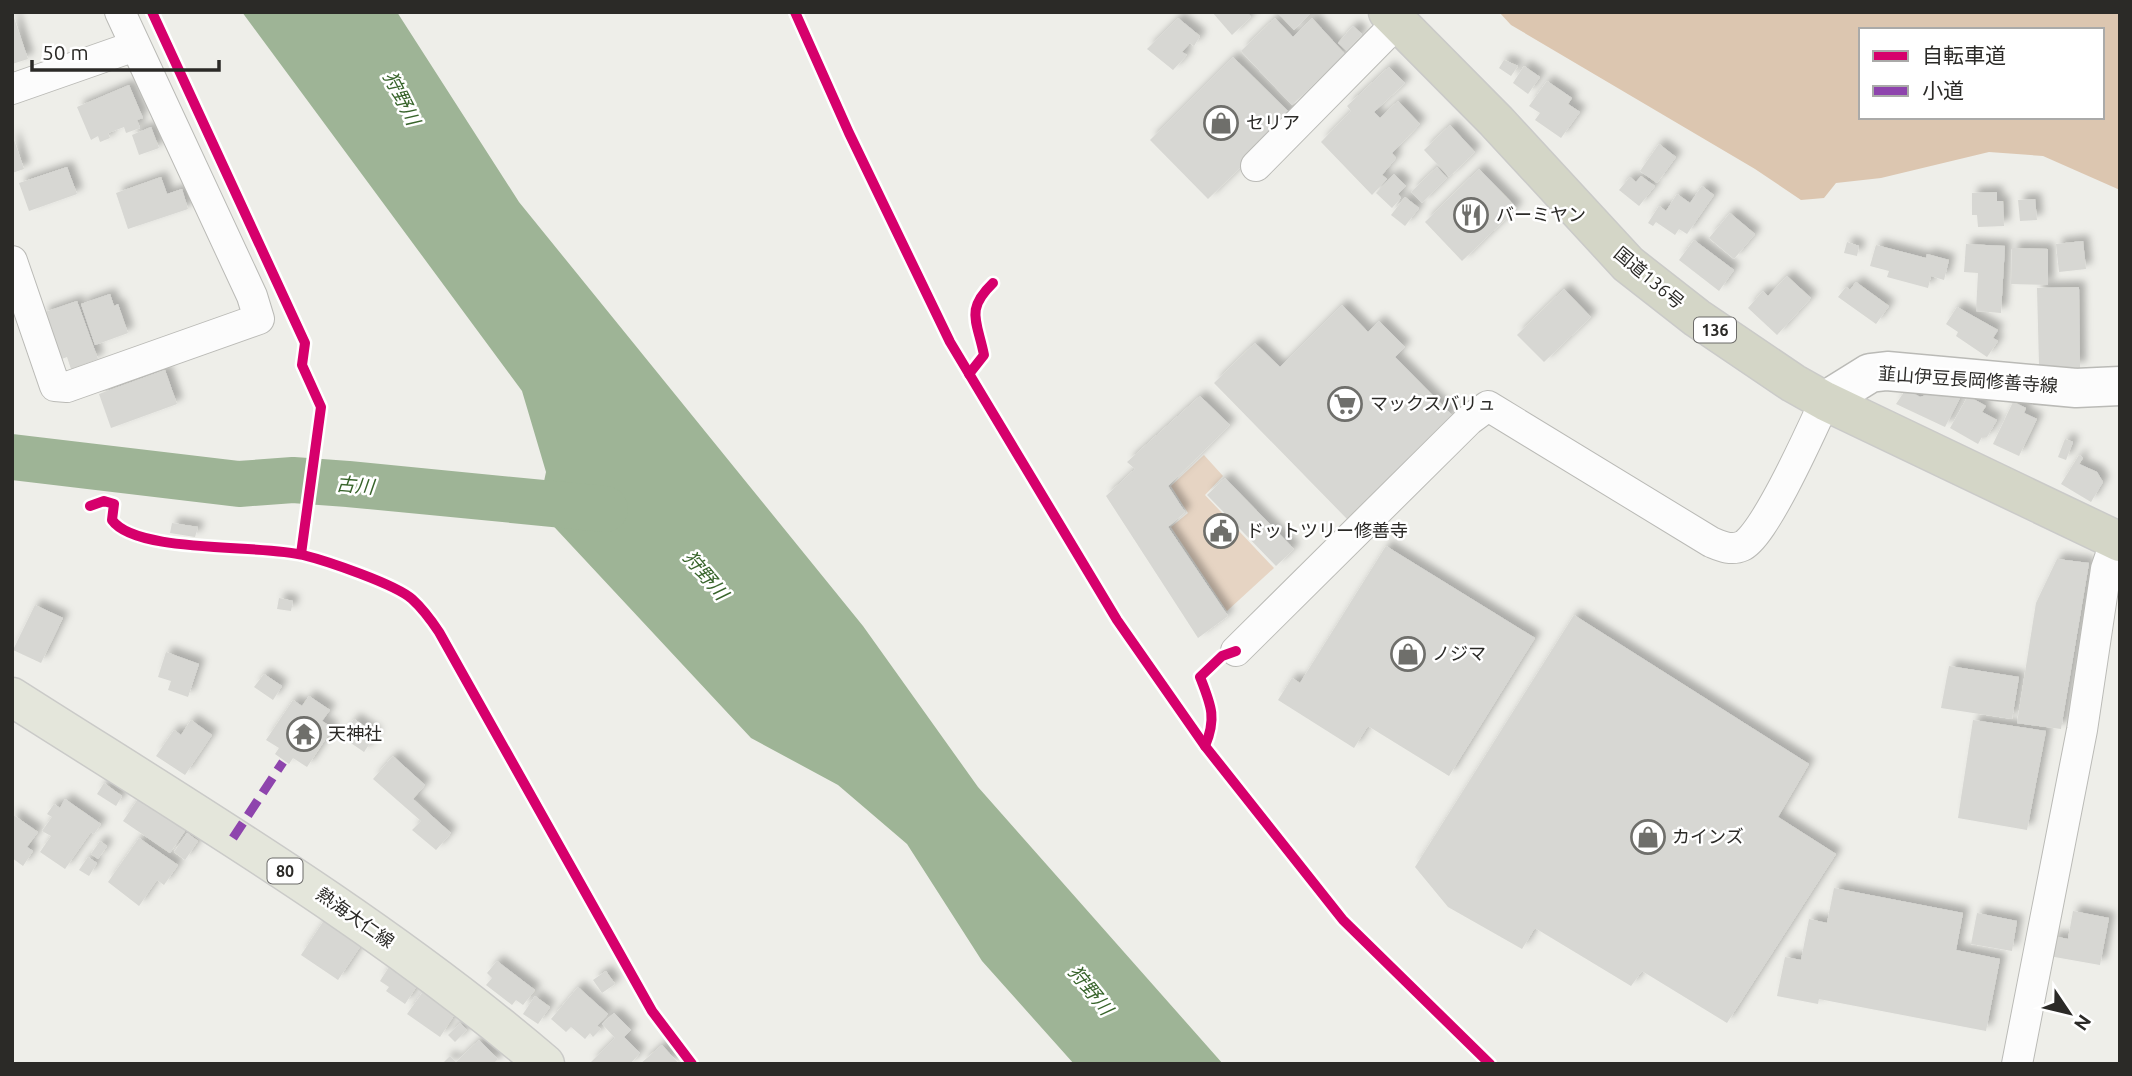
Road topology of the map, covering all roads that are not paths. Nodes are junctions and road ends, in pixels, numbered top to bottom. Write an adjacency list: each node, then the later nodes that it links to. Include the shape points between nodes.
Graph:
1 (120, 12): 3 (street)
2 (1393, 17): 5 (street); 8 (highway, 国道136号 / 136, via 1628,264 1697,317)
3 (135, 46): 4 (street); 6 (street, via 259,319 67,387 55,386)
4 (12, 89)
5 (1256, 166)
6 (12, 261)
7 (2120, 386): 8 (main road, 韮山伊豆長岡修善寺線, via 2076,388 1887,371 1870,373)
8 (1825, 401): 9 (highway, 国道136号 / 136); 10 (street, via 1763,524 1744,546 1729,549 1488,407 1469,420)
9 (2118, 541): 13 (street, via 2106,569 2081,730)
10 (1236, 651)
11 (12, 697): 12 (main road, 熱海大仁線 / 80, via 351,913)
12 (545, 1064)
13 (2017, 1064)

